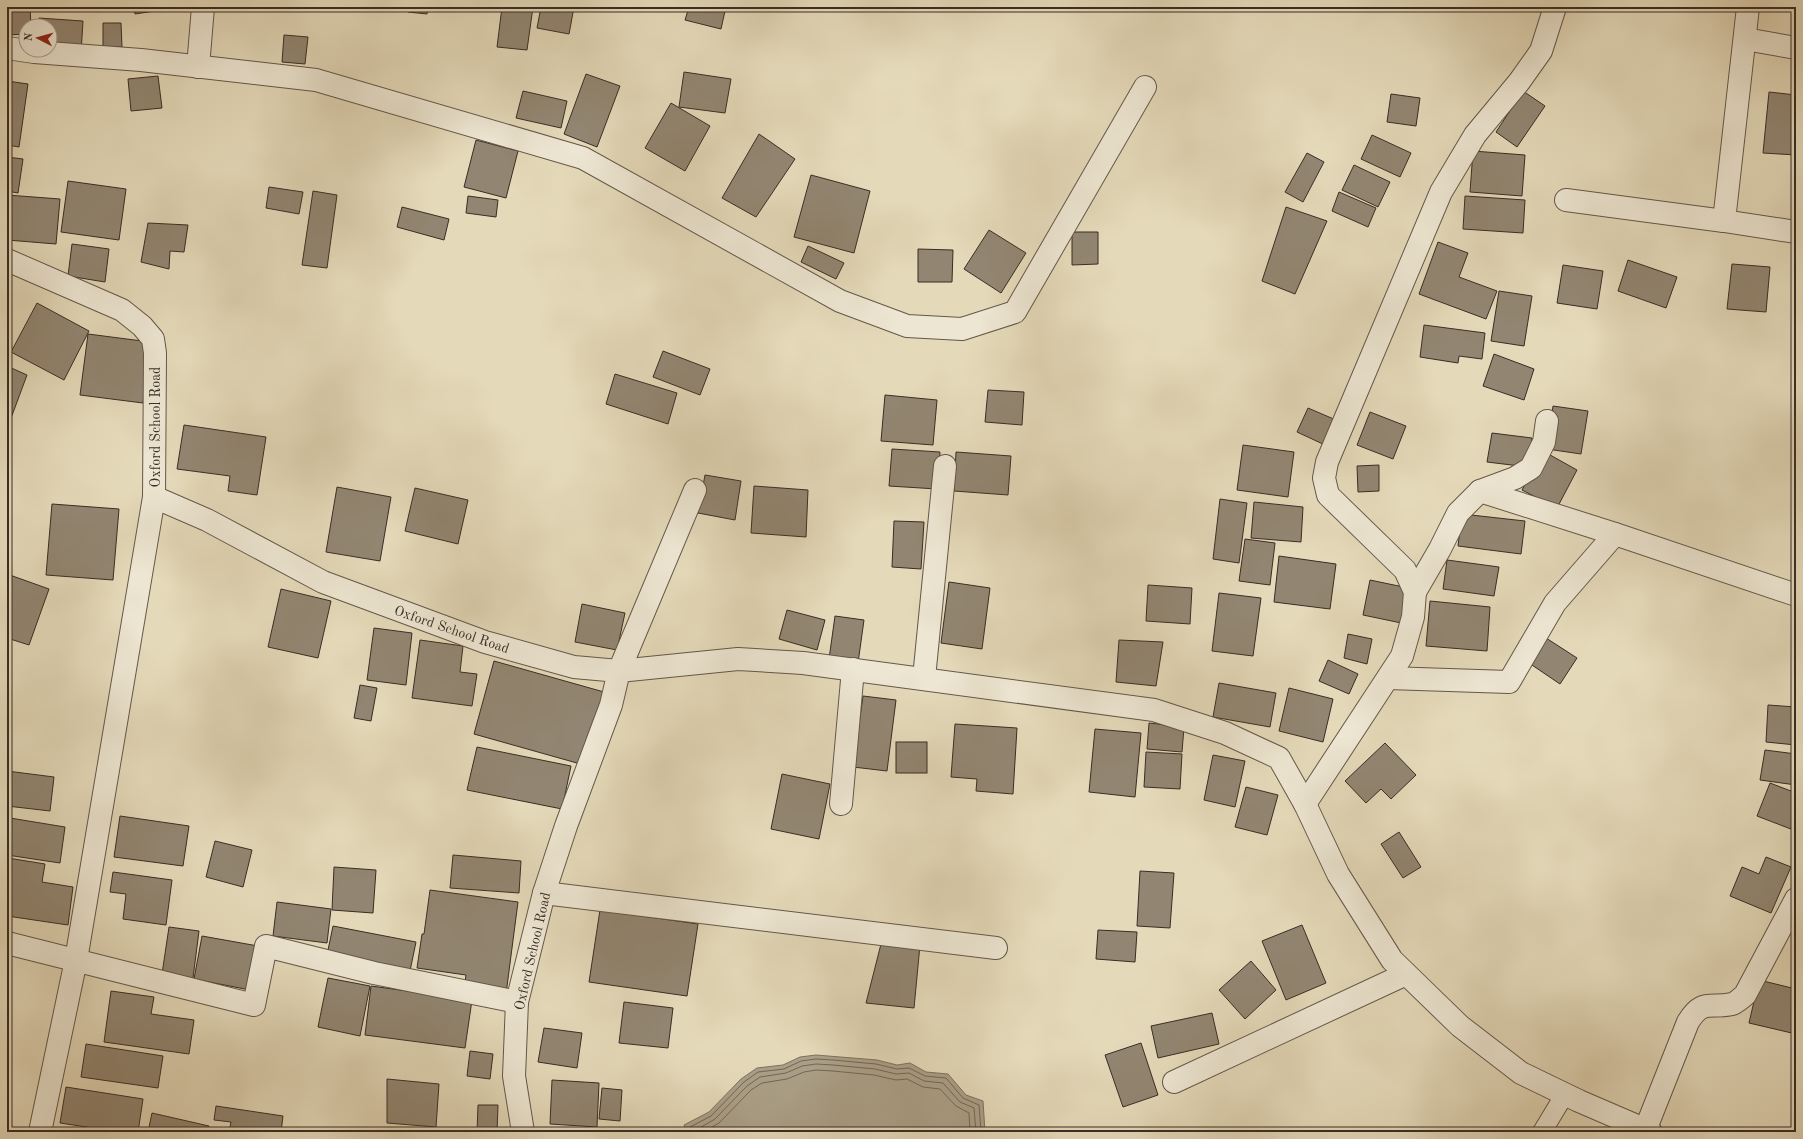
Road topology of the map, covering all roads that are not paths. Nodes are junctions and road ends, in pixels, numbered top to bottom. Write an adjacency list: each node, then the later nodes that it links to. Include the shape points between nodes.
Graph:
1 (203, 7): 7 (street)
2 (1555, 7): 19 (street, via 1541,51 1475,135 1441,192 1327,462 1324,478 1328,495 1405,570)
3 (1748, 7): 4 (street)
4 (1745, 39): 6 (street); 10 (street)
5 (7, 48): 7 (street)
6 (1796, 48)
7 (198, 67): 8 (street, via 316,80 583,158 840,302 908,326 962,329 1015,312)
8 (1146, 87)
9 (1566, 200): 10 (street)
10 (1724, 221): 11 (street)
11 (1796, 232)
12 (7, 260): 17 (street, Oxford School Road, via 122,310 153,339)
13 (1547, 421): 16 (street, via 1544,442 1531,468 1515,478)
14 (945, 466): 23 (street)
15 (695, 490): 22 (street)
16 (1480, 491): 18 (street); 19 (street, via 1458,513)
17 (154, 497): 22 (street, Oxford School Road, via 207,520 323,582 478,640 574,667); 31 (street)
18 (1615, 534): 20 (street); 24 (street, via 1556,603 1509,682)
19 (1415, 592): 24 (street, via 1414,617 1402,656)
20 (1796, 595)
21 (853, 669): 22 (street, via 738,659); 23 (street); 25 (street)
22 (619, 671): 27 (street, Oxford School Road, via 611,705)
23 (924, 678): 26 (street, via 1154,710 1225,733 1279,758)
24 (1388, 678): 26 (street)
25 (841, 804)
26 (1305, 804): 32 (street, via 1338,874 1392,960)
27 (544, 893): 30 (street); 33 (street, Oxford School Road)
28 (1796, 899): 36 (street, via 1745,995 1733,1004 1704,1006 1695,1011 1688,1022)
29 (7, 943): 31 (street)
30 (996, 948)
31 (76, 960): 33 (street, via 254,1005 266,946 374,973); 37 (street)
32 (1406, 974): 34 (street); 35 (street, via 1460,1026 1521,1073)
33 (517, 1002): 38 (street, Oxford School Road, via 514,1076)
34 (1174, 1082)
35 (1565, 1094): 36 (street); 39 (lane)
36 (1649, 1130)
37 (40, 1132)
38 (523, 1132)
39 (1542, 1132)

